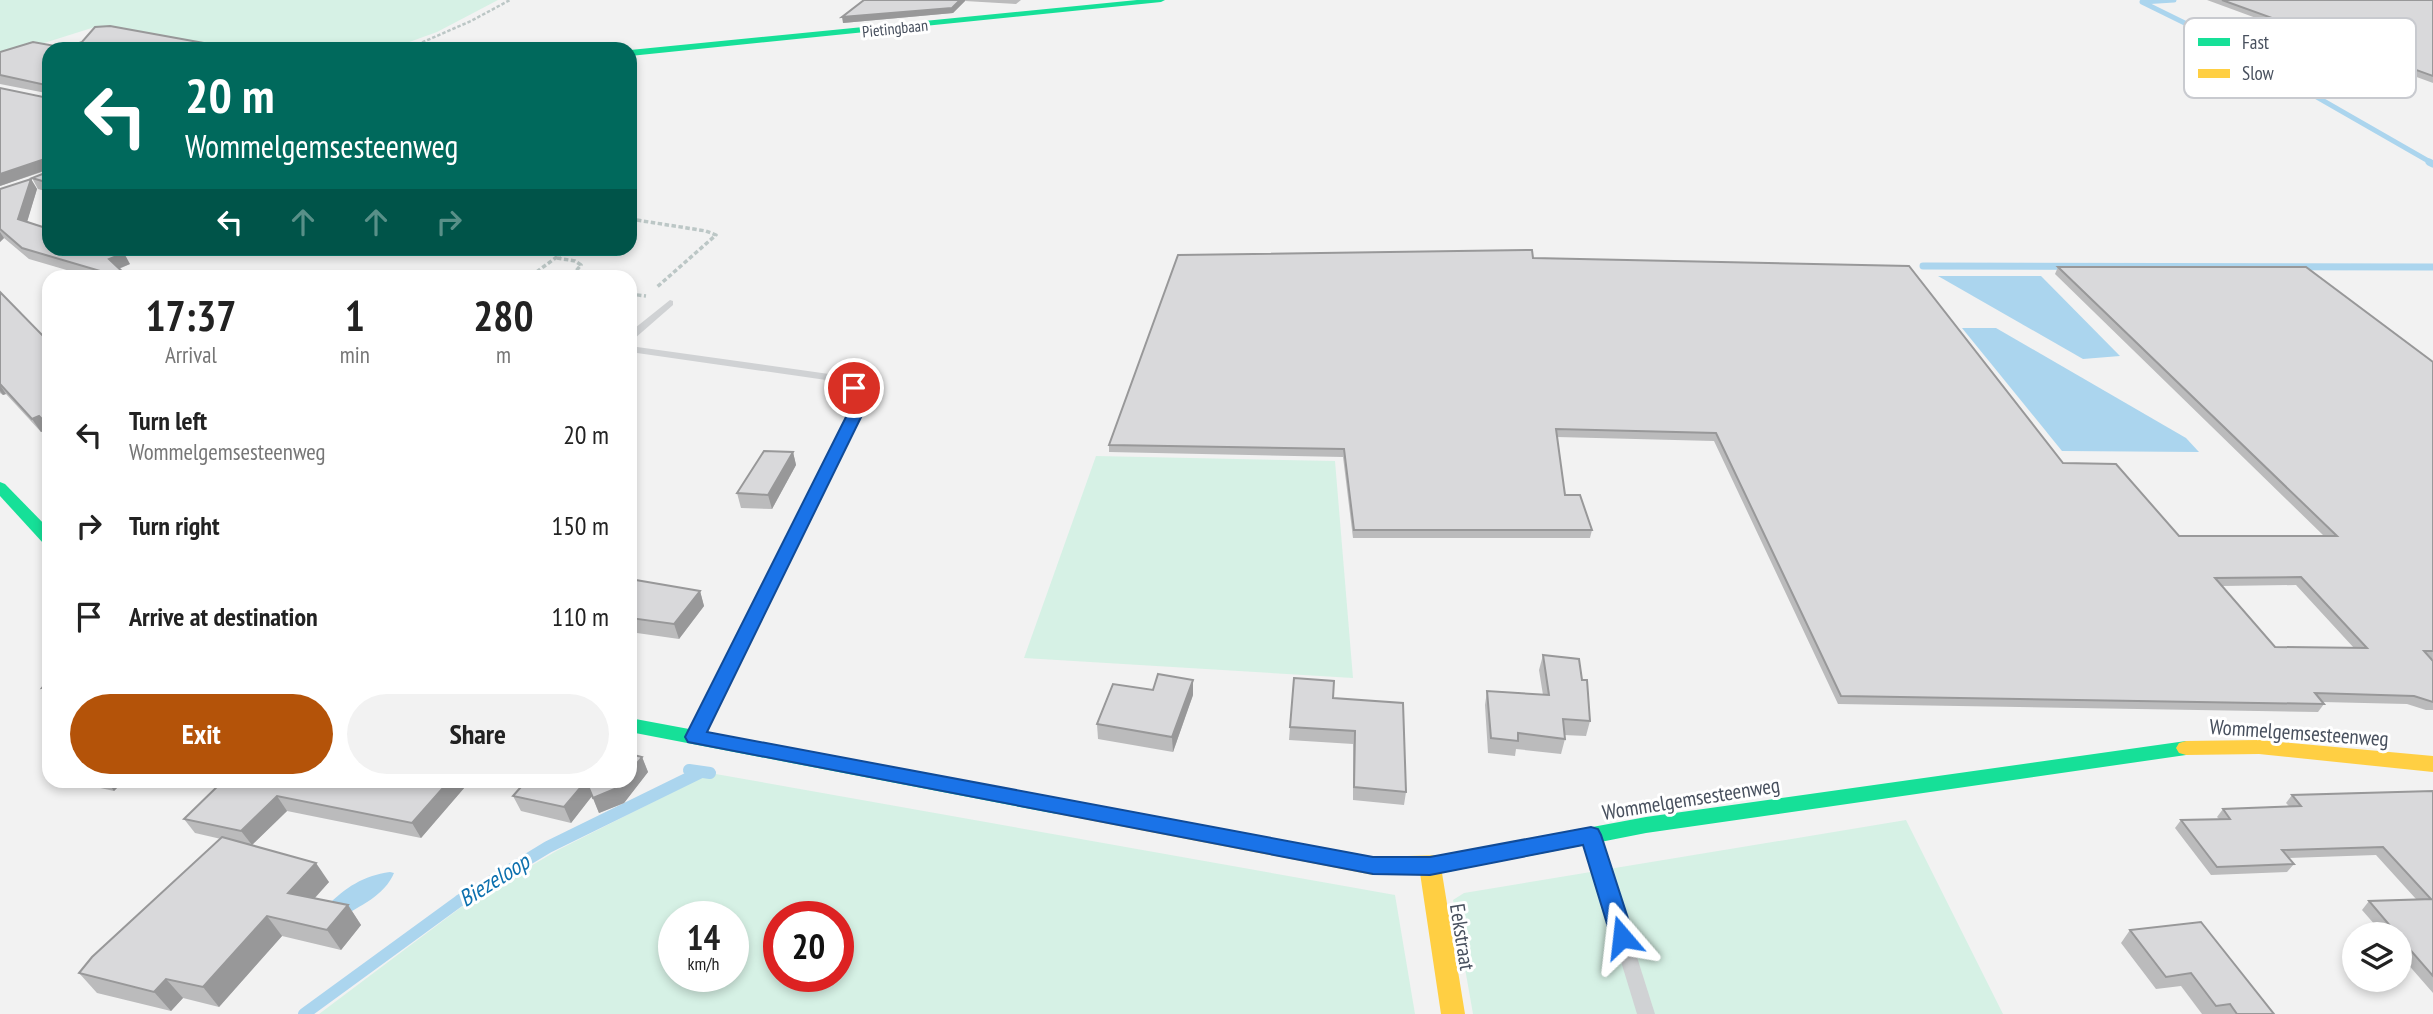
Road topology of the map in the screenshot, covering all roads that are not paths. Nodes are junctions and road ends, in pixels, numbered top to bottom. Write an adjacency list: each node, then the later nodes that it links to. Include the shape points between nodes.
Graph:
1 (1161, 0): 2 (street, Pietingbaan)
2 (637, 52)
3 (670, 303): 4 (lane)
4 (637, 331)
5 (637, 350): 9 (lane, via 843,379 858,396 858,407)
6 (0, 487): 7 (street)
7 (42, 532)
8 (637, 725): 9 (street, Wommelgemsesteenweg)
9 (695, 737): 12 (street, Wommelgemsesteenweg, via 1373,866)
10 (2433, 764): 11 (street, Wommelgemsesteenweg, via 2259,747 2200,746)
11 (1591, 835): 12 (street, Wommelgemsesteenweg); 14 (lane)
12 (1430, 866): 13 (street, Eekstraat)
13 (1453, 1014)
14 (1646, 1014)

